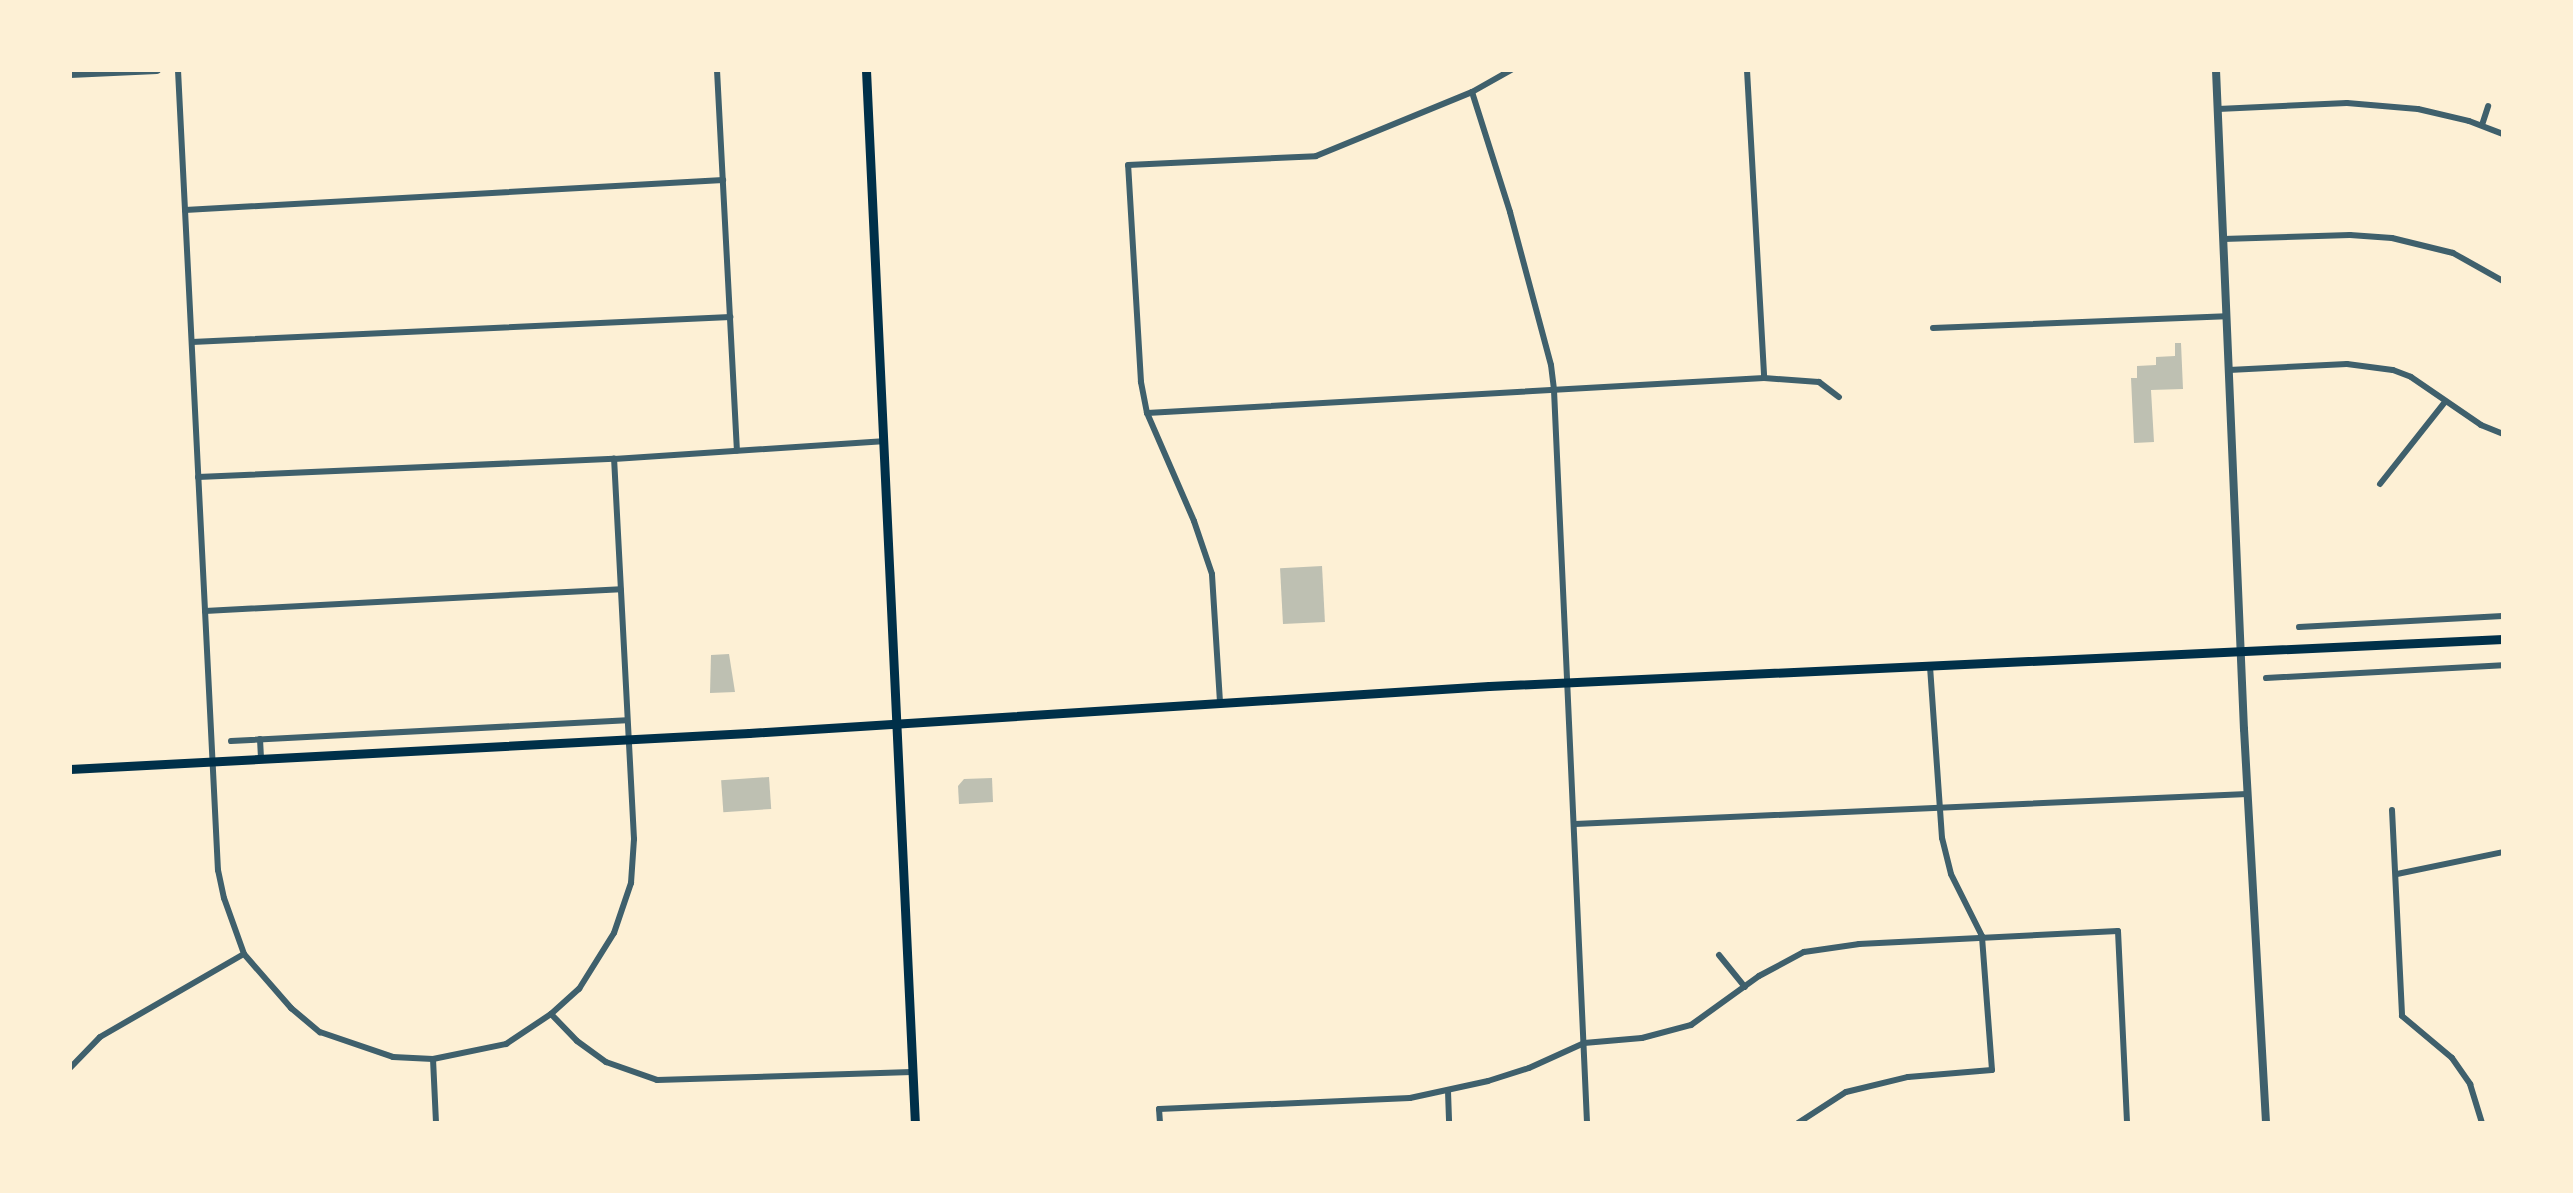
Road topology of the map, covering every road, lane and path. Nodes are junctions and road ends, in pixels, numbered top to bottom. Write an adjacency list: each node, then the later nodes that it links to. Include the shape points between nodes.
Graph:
1 (158, 70): 8 (street)
2 (178, 70): 15 (street)
3 (717, 70): 14 (street)
4 (866, 70): 29 (main road)
5 (1511, 70): 9 (street)
6 (1747, 70): 23 (street)
7 (2216, 70): 11 (street)
8 (70, 74)
9 (1472, 92): 24 (street, via 1513,224); 27 (street, via 1316,156 1128,165 1141,382)
10 (2488, 106): 12 (street)
11 (2218, 109): 12 (street, via 2347,103 2418,109); 16 (street)
12 (2482, 125): 13 (street)
13 (2503, 134)
14 (723, 180): 15 (street); 19 (street)
15 (185, 210): 21 (street)
16 (2223, 239): 17 (street, via 2350,234 2392,238 2453,253); 18 (street)
17 (2503, 281)
18 (2226, 316): 20 (street); 22 (street)
19 (730, 317): 21 (street); 30 (street)
20 (1933, 328)
21 (192, 342): 32 (street)
22 (2229, 370): 26 (street, via 2370,365 2411,377); 39 (street)
23 (1764, 378): 24 (street); 25 (street, via 1819,382)
24 (1554, 390): 27 (street); 43 (street)
25 (1839, 397)
26 (2445, 402): 28 (street); 33 (street)
27 (1147, 413): 44 (street, via 1212,574)
28 (2503, 433)
29 (882, 441): 30 (street); 46 (main road)
30 (737, 450): 31 (street)
31 (614, 459): 32 (street); 34 (street)
32 (198, 477): 35 (street)
33 (2380, 484)
34 (620, 589): 35 (street); 45 (street)
35 (205, 611): 51 (street)
36 (2503, 615): 37 (street)
37 (2299, 627)
38 (2503, 639): 39 (main road)
39 (2240, 651): 40 (main road); 53 (street)
40 (1930, 665): 43 (main road); 54 (street)
41 (2503, 665): 42 (street)
42 (2266, 678)
43 (1566, 682): 44 (main road); 56 (street)
44 (1220, 702): 46 (main road)
45 (626, 720): 47 (street); 48 (street)
46 (895, 724): 48 (main road); 67 (main road)
47 (260, 739): 49 (street); 50 (street)
48 (627, 740): 50 (main road); 63 (street, via 634,839 628,894 597,962 579,989)
49 (231, 741)
50 (261, 760): 51 (main road)
51 (213, 764): 52 (main road); 60 (street, via 218,870)
52 (70, 769)
53 (2247, 794): 54 (street); 76 (street)
54 (1937, 808): 56 (street); 59 (street, via 1951,874)
55 (2392, 810): 58 (street)
56 (1575, 824): 64 (street)
57 (2503, 852): 58 (street)
58 (2397, 874): 77 (street, via 2402,1016 2452,1058 2470,1084)
59 (1982, 936): 62 (street, via 1804,952); 74 (street, via 1992,1070 1908,1077 1846,1092); 75 (street, via 2118,931)
60 (244, 954): 65 (street, via 291,1008 320,1032 393,1057); 66 (street, via 100,1037)
61 (1720, 955): 62 (street)
62 (1745, 987): 64 (street, via 1690,1025 1642,1038)
63 (551, 1014): 65 (street, via 506,1044); 67 (street, via 606,1062 657,1080)
64 (1584, 1043): 68 (street, via 1529,1068); 73 (street)
65 (433, 1059): 69 (street)
66 (70, 1068)
67 (912, 1072): 70 (main road)
68 (1448, 1091): 71 (street, via 1410,1098 1159,1109); 72 (street)
69 (436, 1123)
70 (915, 1123)
71 (1160, 1123)
72 (1450, 1123)
73 (1587, 1123)
74 (1798, 1123)
75 (2127, 1123)
76 (2266, 1123)
77 (2482, 1123)

